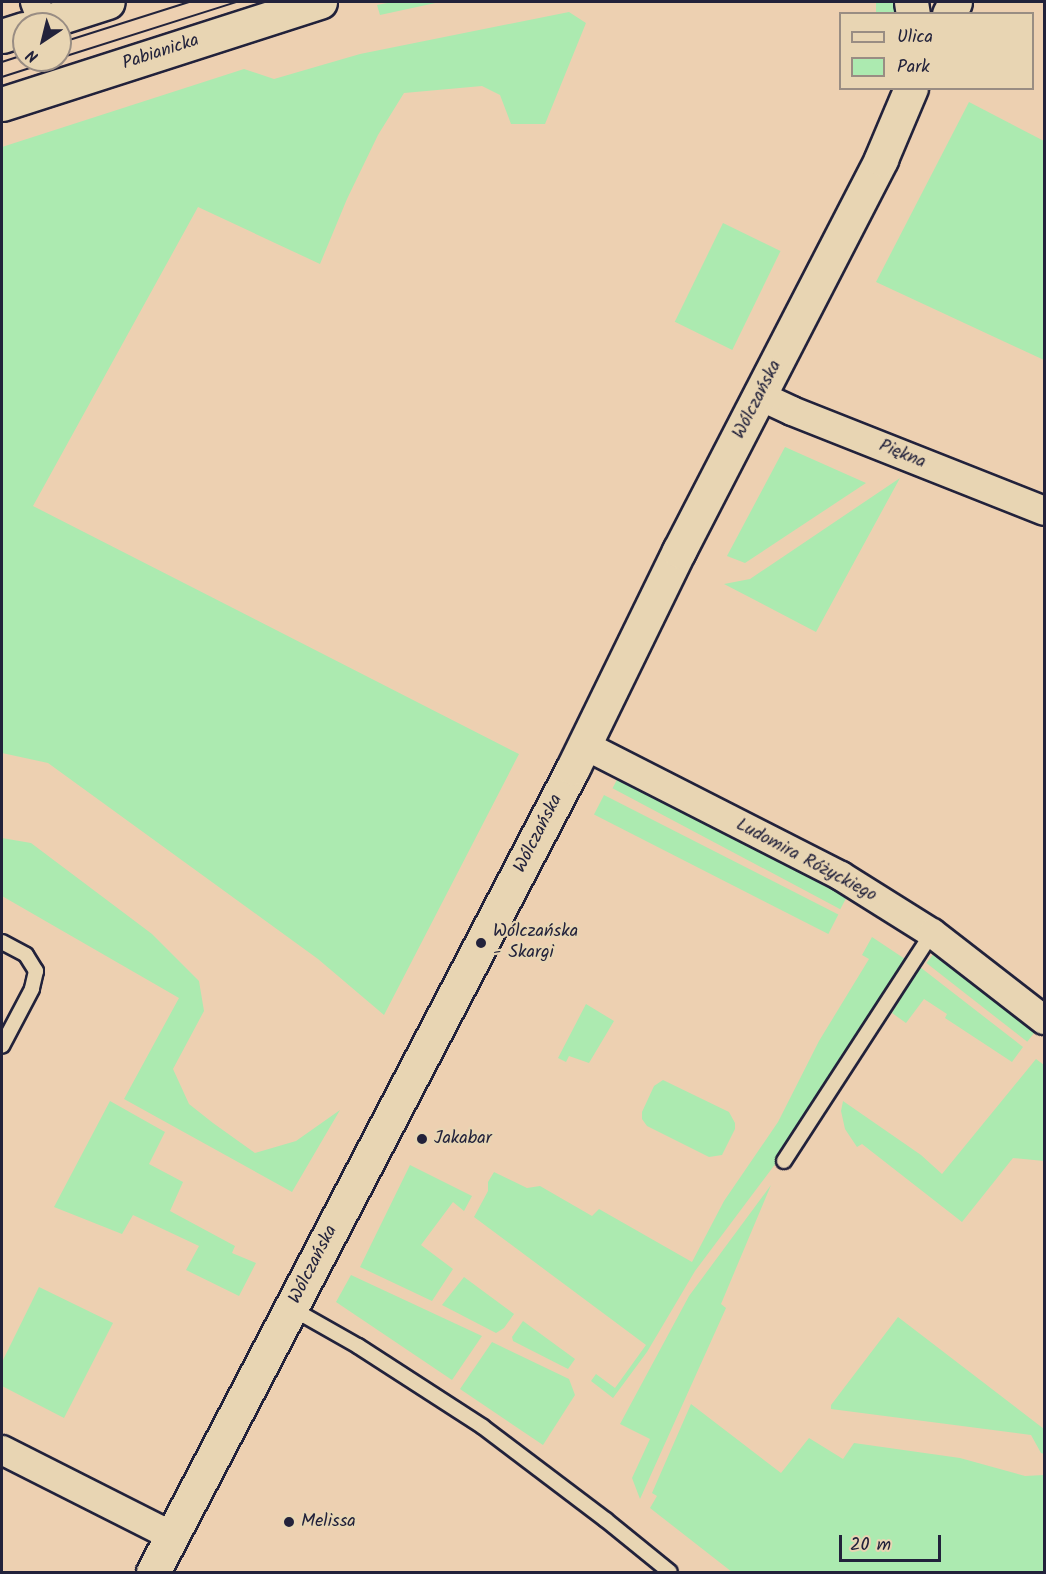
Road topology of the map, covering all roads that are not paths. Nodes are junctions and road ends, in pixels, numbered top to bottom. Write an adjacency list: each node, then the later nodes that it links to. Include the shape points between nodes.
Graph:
1 (108, 2): 3 (street)
2 (320, 2): 5 (street, Pabianicka)
3 (65, 12)
4 (908, 91): 6 (street, Wólczańska, via 881,159)
5 (2, 104)
6 (760, 396): 7 (street, Piękna); 8 (street, Wólczańska)
7 (1044, 512)
8 (584, 745): 9 (street, Ludomira Różyckiego, via 841,876); 14 (street, Wólczańska)
9 (932, 933): 11 (street, Ludomira Różyckiego); 13 (lane)
10 (2, 942): 12 (lane, via 26,956 36,971 32,989)
11 (1044, 1020)
12 (2, 1046)
13 (784, 1161)
14 (291, 1308): 16 (street, Wólczańska); 17 (lane, via 483,1426)
15 (2, 1450): 16 (street)
16 (164, 1561)
17 (670, 1572)

